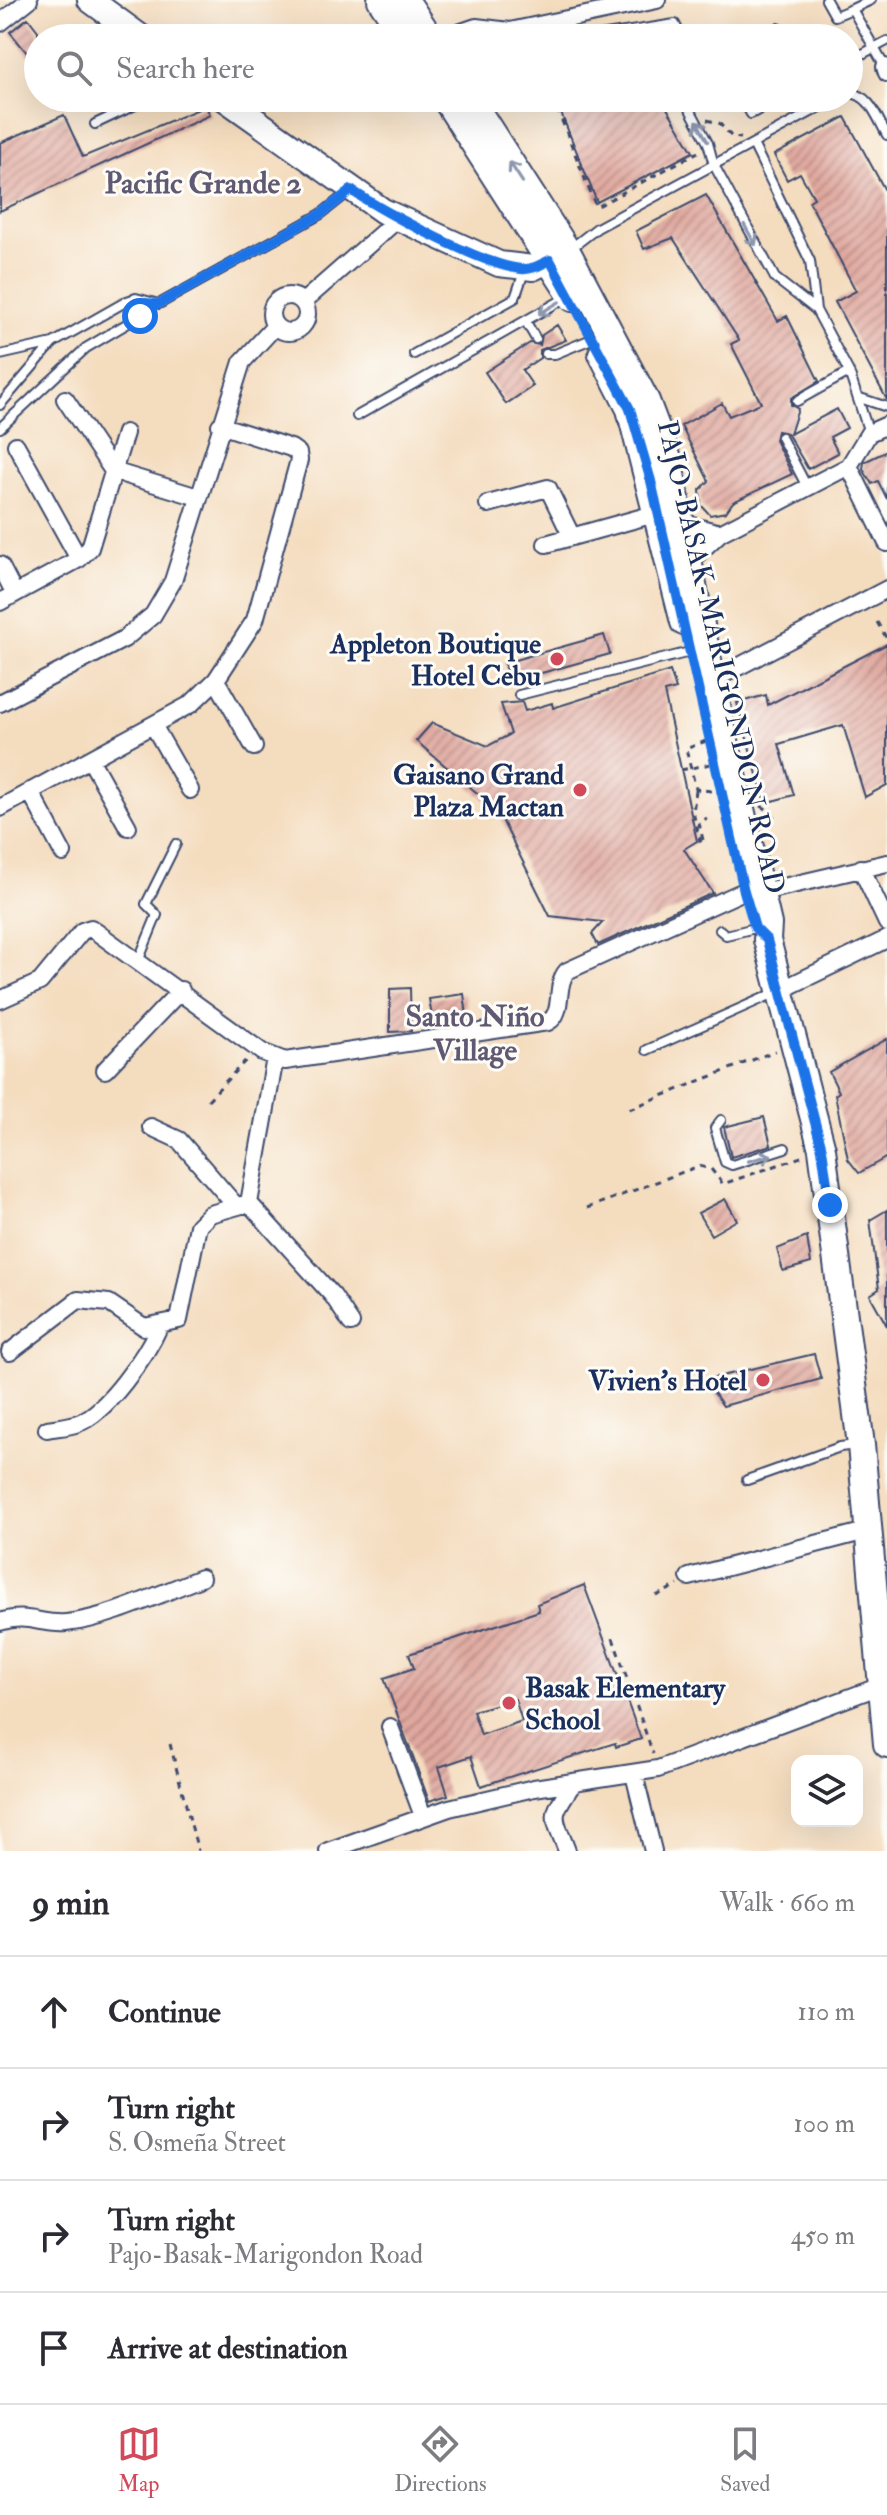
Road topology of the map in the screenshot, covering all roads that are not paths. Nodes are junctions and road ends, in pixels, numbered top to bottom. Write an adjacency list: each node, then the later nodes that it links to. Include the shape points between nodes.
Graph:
1 (29, 0): 9 (street)
2 (90, 0): 10 (street)
3 (381, 0): 11 (main road)
4 (405, 0): 12 (main road)
5 (657, 0): 13 (street)
6 (826, 0): 8 (lane, via 835,16)
7 (871, 0): 8 (lane)
8 (852, 9): 14 (lane)
9 (0, 23)
10 (123, 24)
11 (397, 24)
12 (421, 24)
13 (543, 24)
14 (860, 24)
15 (863, 28): 17 (lane)
16 (887, 41): 17 (lane)
17 (874, 48): 18 (lane); 19 (lane)
18 (863, 54)
19 (886, 70)
20 (863, 96): 28 (lane)
21 (120, 112): 27 (lane)
22 (243, 112): 31 (street)
23 (455, 112): 33 (main road, PAJO-BASAK-MARIGONDON ROAD)
24 (477, 112): 33 (main road, PAJO-BASAK-MARIGONDON ROAD, one-way to 24)
25 (691, 112): 30 (lane, one-way to 25)
26 (812, 112): 29 (lane)
27 (95, 124)
28 (887, 135)
29 (753, 144): 30 (lane); 38 (lane, via 810,261)
30 (714, 165): 33 (lane, via 597,228); 38 (lane, one-way to 38, via 775,278)
31 (351, 190): 32 (street); 37 (lane, via 321,214 159,304)
32 (391, 215): 34 (street, via 499,264); 36 (street)
33 (558, 256): 34 (street); 35 (main road, PAJO-BASAK-MARIGONDON ROAD)
34 (525, 269): 44 (lane, via 515,298)
35 (579, 290): 39 (lane, one-way to 39); 41 (main road, PAJO-BASAK-MARIGONDON ROAD); 66 (main road, PAJO-BASAK-MARIGONDON ROAD, via 646,401 668,459)
36 (303, 302): 40 (street, via 294,296 277,300 271,310); 40 (street, via 308,314 303,326 292,332)
37 (145, 303): 43 (lane, via 127,301); 56 (lane, via 140,316 86,348)
38 (816, 310): 47 (lane)
39 (526, 322): 42 (lane); 53 (lane)
40 (275, 326): 54 (street, via 242,362)
41 (594, 338): 45 (lane); 66 (main road, PAJO-BASAK-MARIGONDON ROAD, via 630,409)
42 (536, 339)
43 (53, 343): 46 (lane); 51 (lane)
44 (414, 354)
45 (546, 354)
46 (0, 355)
47 (849, 372): 48 (lane); 50 (lane)
48 (860, 398): 52 (lane); 58 (lane)
49 (65, 399): 62 (street)
50 (797, 401)
51 (0, 405)
52 (887, 407)
53 (357, 416)
54 (220, 425): 64 (street); 77 (street, via 291,448 299,460 255,620)
55 (887, 425): 58 (street)
56 (0, 428)
57 (125, 433): 62 (street)
58 (869, 433): 61 (street)
59 (781, 437): 63 (lane)
60 (16, 445): 71 (street)
61 (849, 466): 63 (street); 69 (street)
62 (113, 471): 64 (street); 71 (street, via 90,548)
63 (807, 487): 67 (street)
64 (198, 497): 80 (street, via 173,581 153,615 124,639)
65 (488, 504): 68 (street, via 548,488)
66 (670, 518): 67 (street); 68 (street); 72 (main road, PAJO-BASAK-MARIGONDON ROAD); 76 (main road, PAJO-BASAK-MARIGONDON ROAD)
67 (720, 533): 72 (street)
68 (572, 537): 70 (street)
69 (887, 543)
70 (546, 544)
71 (79, 559): 75 (street)
72 (689, 562): 78 (main road, PAJO-BASAK-MARIGONDON ROAD)
73 (0, 565): 75 (street)
74 (887, 589): 78 (street)
75 (8, 598)
76 (690, 652): 79 (lane); 92 (main road, PAJO-BASAK-MARIGONDON ROAD, via 708,790)
77 (216, 680): 81 (street, via 191,704); 82 (street)
78 (713, 680): 92 (main road, PAJO-BASAK-MARIGONDON ROAD)
79 (519, 695)
80 (0, 703)
81 (153, 725): 83 (street); 84 (street)
82 (254, 747)
83 (90, 759): 85 (street); 87 (street)
84 (190, 790)
85 (30, 791): 86 (street); 89 (street)
86 (0, 808)
87 (128, 827)
88 (176, 844): 97 (lane, via 146,904 157,915)
89 (63, 853)
90 (887, 863): 91 (street)
91 (861, 868): 92 (street); 93 (street)
92 (753, 892): 95 (main road, PAJO-BASAK-MARIGONDON ROAD, via 768,924); 102 (street, via 567,971 560,978 556,1014 548,1022 285,1061)
93 (887, 923)
94 (720, 930): 95 (lane, via 726,935)
95 (761, 934): 99 (main road, PAJO-BASAK-MARIGONDON ROAD)
96 (887, 939): 99 (street)
97 (139, 959): 98 (street); 100 (street, via 91,928 82,931 40,982)
98 (181, 990): 102 (street); 103 (street)
99 (779, 991): 101 (lane); 112 (main road, PAJO-BASAK-MARIGONDON ROAD, via 822,1149)
100 (0, 1000)
101 (647, 1050)
102 (269, 1055): 107 (street)
103 (105, 1070)
104 (721, 1120): 106 (lane, one-way to 106, via 715,1128 725,1162 732,1165)
105 (151, 1127): 107 (street, via 179,1140)
106 (785, 1148)
107 (243, 1204): 108 (street, via 333,1296); 109 (street, via 210,1214 198,1226 179,1320)
108 (351, 1323)
109 (159, 1327): 110 (street, via 144,1327 109,1303 78,1300); 111 (street, via 142,1361 90,1416)
110 (10, 1352)
111 (47, 1429)
112 (861, 1445): 113 (lane, via 840,1447); 114 (main road, PAJO-BASAK-MARIGONDON ROAD)
113 (747, 1480)
114 (870, 1530): 115 (street); 117 (main road, PAJO-BASAK-MARIGONDON ROAD)
115 (689, 1577)
116 (201, 1578): 118 (street, via 75,1621 26,1616)
117 (882, 1605): 119 (main road, PAJO-BASAK-MARIGONDON ROAD)
118 (0, 1622)
119 (883, 1633): 120 (main road, PAJO-BASAK-MARIGONDON ROAD)
120 (883, 1685): 122 (main road, PAJO-BASAK-MARIGONDON ROAD); 123 (street)
121 (390, 1727): 125 (street)
122 (887, 1732)
123 (634, 1774): 124 (street); 128 (street)
124 (572, 1785): 125 (street, via 534,1788); 127 (street, via 553,1823)
125 (423, 1816): 126 (street)
126 (328, 1851)
127 (567, 1851)
128 (653, 1851)

